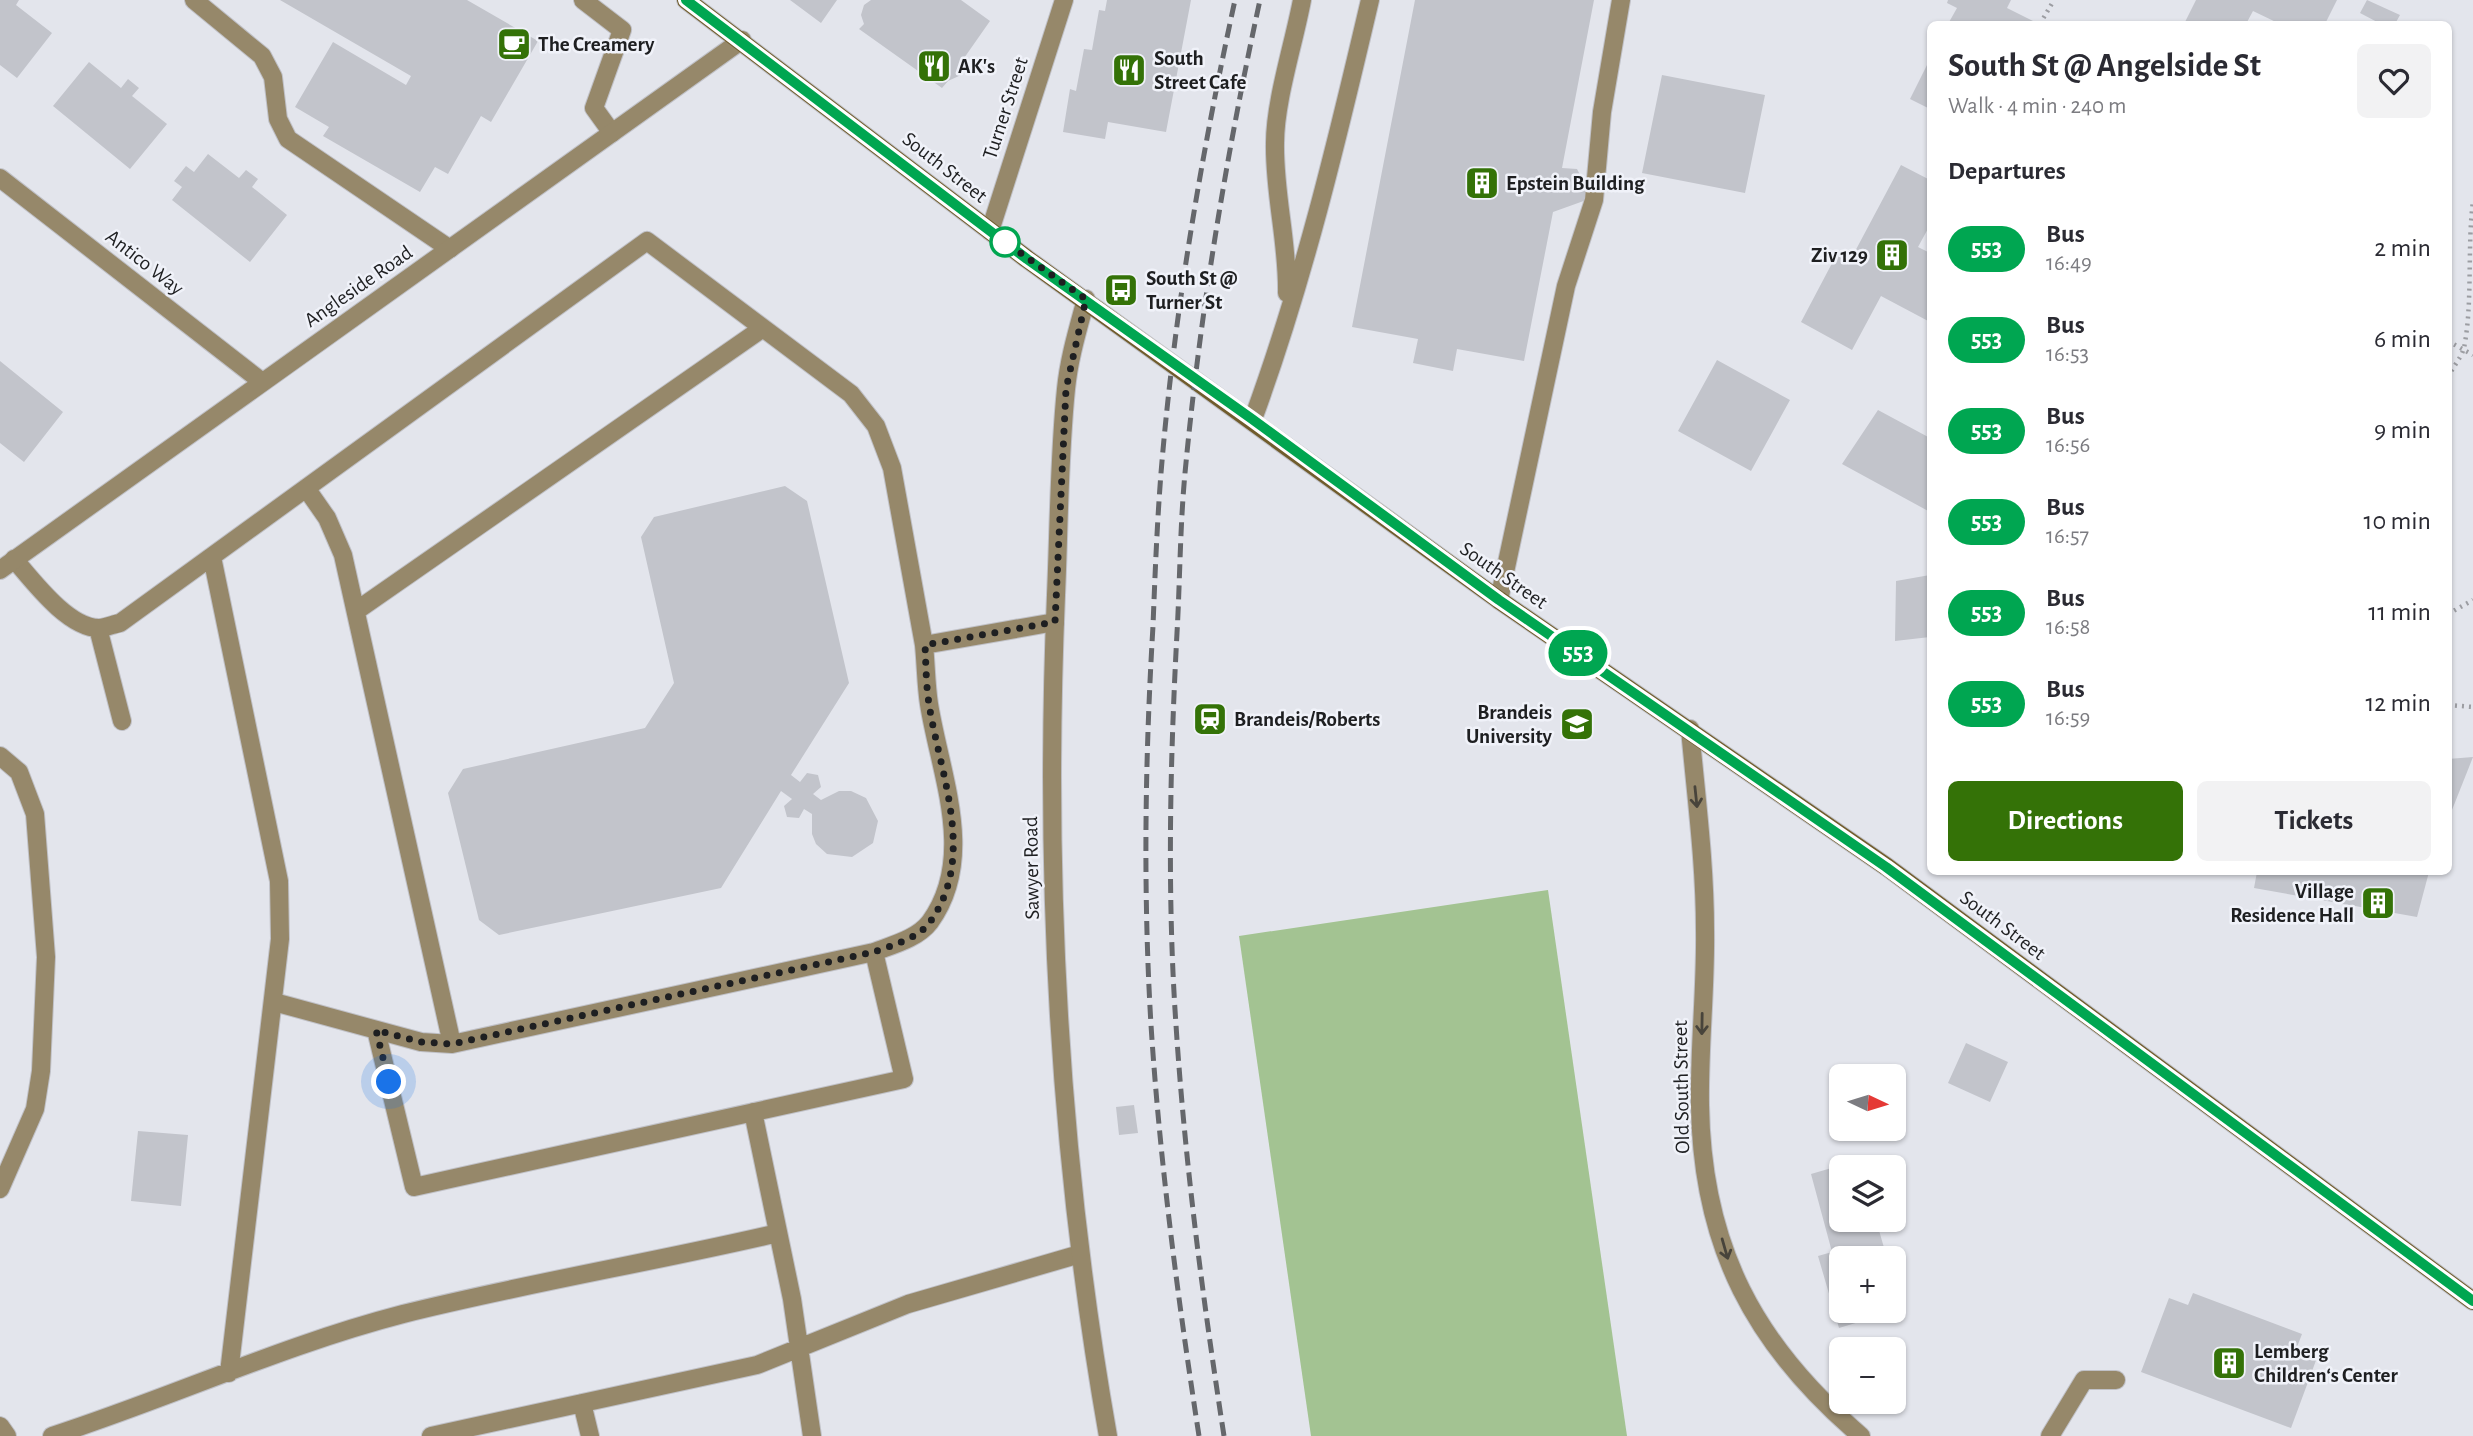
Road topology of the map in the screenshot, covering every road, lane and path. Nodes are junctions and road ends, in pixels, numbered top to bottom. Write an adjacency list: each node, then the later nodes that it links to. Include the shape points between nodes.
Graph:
1 (194, 0): 15 (street, via 262,56 273,77 278,119 288,138)
2 (583, 0): 11 (street, via 622,30 594,108)
3 (686, 0): 10 (main road, South Street)
4 (1064, 0): 14 (street, Turner Street)
5 (1302, 0): 17 (street, via 1275,139 1276,184 1288,265)
6 (1370, 0): 17 (street, via 1319,209)
7 (1621, 0): 28 (street, via 1600,123 1594,200 1568,276)
8 (2054, 0): 9 (path)
9 (2042, 21)
10 (742, 40): 11 (street, Angleside Road); 14 (main road, South Street)
11 (612, 133): 15 (street, Angleside Road)
12 (0, 178): 23 (street, Antico Way)
13 (2473, 201): 20 (path)
14 (990, 230): 16 (main road, South Street)
15 (450, 249): 23 (street, Angleside Road)
16 (1086, 299): 24 (main road, South Street); 32 (street, Sawyer Road, via 1066,389)
17 (1287, 314): 24 (street)
18 (763, 328): 25 (street, via 647,242); 30 (street); 34 (street, via 851,394 876,426 892,468)
19 (2452, 343): 20 (path)
20 (2463, 350): 21 (path); 22 (path)
21 (2473, 355)
22 (2452, 370)
23 (261, 381): 27 (street, Angleside Road)
24 (1252, 419): 28 (main road, South Street)
25 (306, 488): 26 (street); 30 (street, via 327,518 343,555)
26 (212, 557): 33 (street, via 120,623); 41 (street, via 279,881)
27 (7, 564): 33 (street, via 77,621)
28 (1499, 600): 38 (main road, South Street)
29 (2473, 600): 31 (path)
30 (356, 611): 43 (street)
31 (2452, 612)
32 (1055, 622): 34 (street); 47 (street, Sawyer Road, via 1051,735 1056,979)
33 (98, 628): 37 (street)
34 (925, 645): 40 (street, via 929,702 954,834 953,867 929,924 907,940)
35 (2452, 705): 36 (path)
36 (2473, 707)
37 (122, 721)
38 (1690, 729): 48 (main road, South Street, via 1886,867); 60 (street, Old South Street, one-way to 60, via 1706,931 1700,1106 1713,1207 1728,1259 1752,1315 1791,1369)
39 (0, 756): 45 (street, via 19,772 35,814 46,957 35,1109)
40 (874, 952): 43 (street); 44 (street, via 904,1079)
41 (274, 1002): 42 (street); 50 (street)
42 (376, 1030): 43 (street, via 421,1042); 44 (street, via 414,1187)
43 (452, 1044)
44 (753, 1112): 46 (street)
45 (0, 1189)
46 (778, 1233): 49 (street); 50 (street, via 404,1314 276,1353)
47 (1080, 1254): 49 (street, via 908,1304 851,1324); 59 (street, Sawyer Road)
48 (2473, 1301)
49 (798, 1350): 52 (street, via 757,1365); 58 (street)
50 (229, 1373): 55 (street)
51 (2116, 1380): 61 (street, via 2084,1380)
52 (582, 1403): 56 (street); 57 (street)
53 (0, 1426): 54 (street)
54 (7, 1436)
55 (52, 1436)
56 (431, 1436)
57 (590, 1436)
58 (811, 1436)
59 (1108, 1436)
60 (1861, 1436)
61 (2050, 1436)

